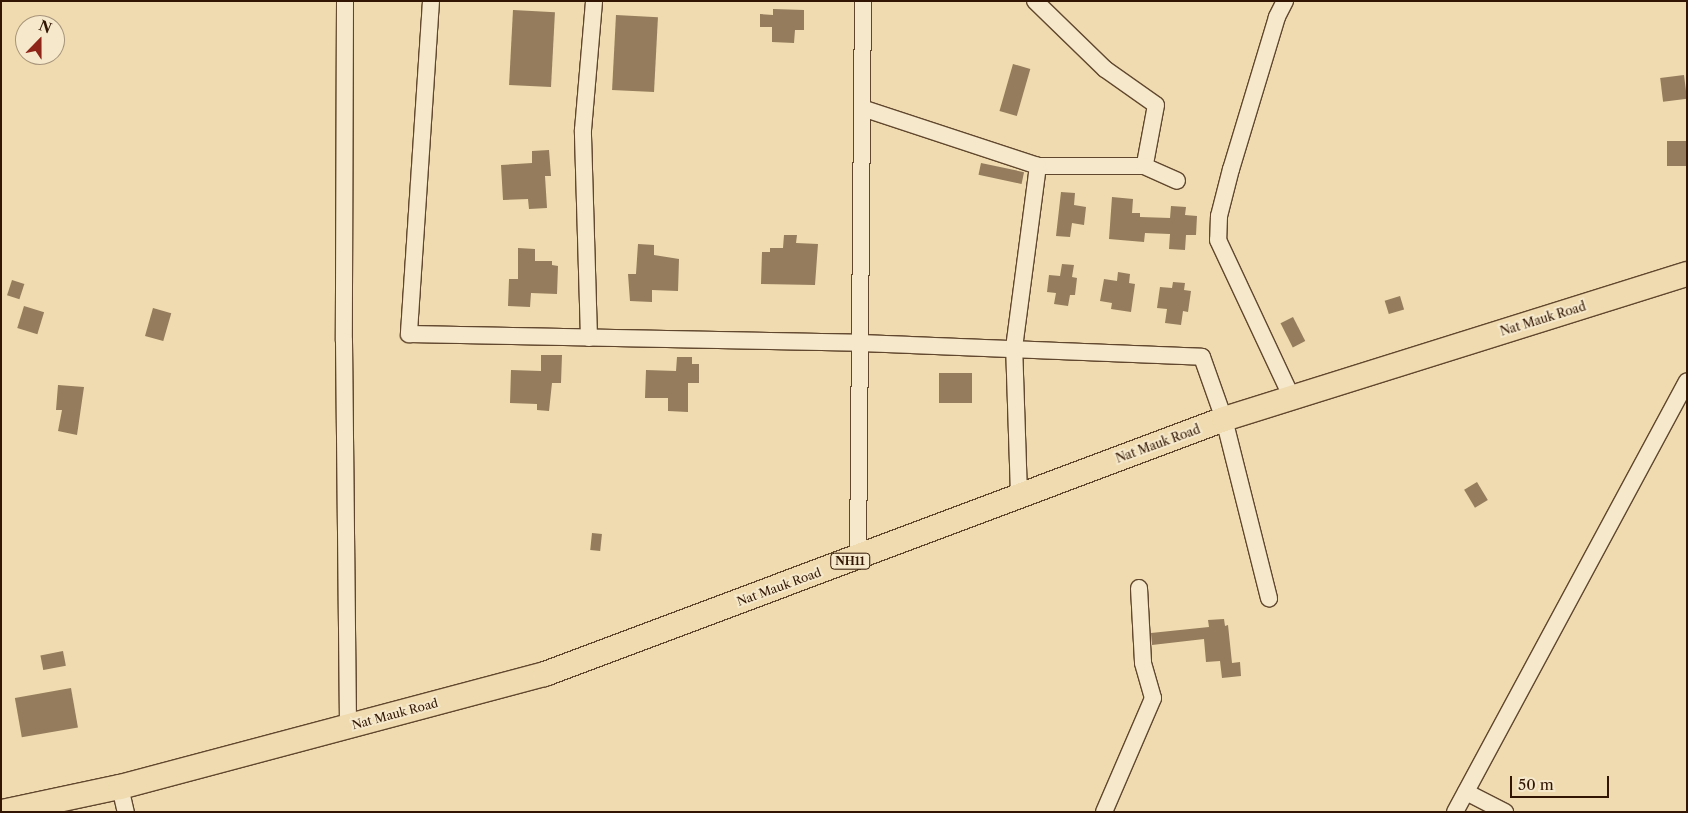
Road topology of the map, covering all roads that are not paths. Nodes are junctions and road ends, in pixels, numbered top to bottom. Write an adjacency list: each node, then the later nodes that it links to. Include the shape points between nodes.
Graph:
1 (346, 1): 22 (street, via 344,341)
2 (431, 1): 12 (street, via 409,334)
3 (594, 1): 12 (street, via 583,130)
4 (864, 1): 7 (street)
5 (1035, 1): 8 (street, via 1105,69 1156,105)
6 (1285, 1): 16 (street, via 1277,17 1231,169 1219,216 1218,240)
7 (862, 108): 9 (street); 13 (street)
8 (1145, 164)
9 (1038, 166): 10 (street, via 1144,166); 14 (street)
10 (1177, 181)
11 (1687, 274): 16 (highway, Nat Mauk Road / NH11)
12 (589, 338): 13 (street)
13 (860, 343): 14 (street); 19 (street)
14 (1014, 348): 17 (street, via 1202,358); 18 (street)
15 (1687, 382): 24 (street)
16 (1292, 398): 17 (highway, Nat Mauk Road / NH11)
17 (1224, 419): 18 (highway, Nat Mauk Road / NH11); 21 (street)
18 (1019, 495): 19 (highway, Nat Mauk Road / NH11)
19 (858, 558): 22 (highway, Nat Mauk Road / NH11, via 545,674)
20 (1139, 588): 27 (street, via 1143,662 1153,698)
21 (1269, 598)
22 (348, 727): 23 (highway, Nat Mauk Road / NH11)
23 (120, 787): 25 (highway, Nat Mauk Road / NH11); 26 (street)
24 (1466, 792): 28 (street); 29 (street)
25 (2, 812)
26 (126, 812)
27 (1104, 812)
28 (1455, 812)
29 (1505, 812)

